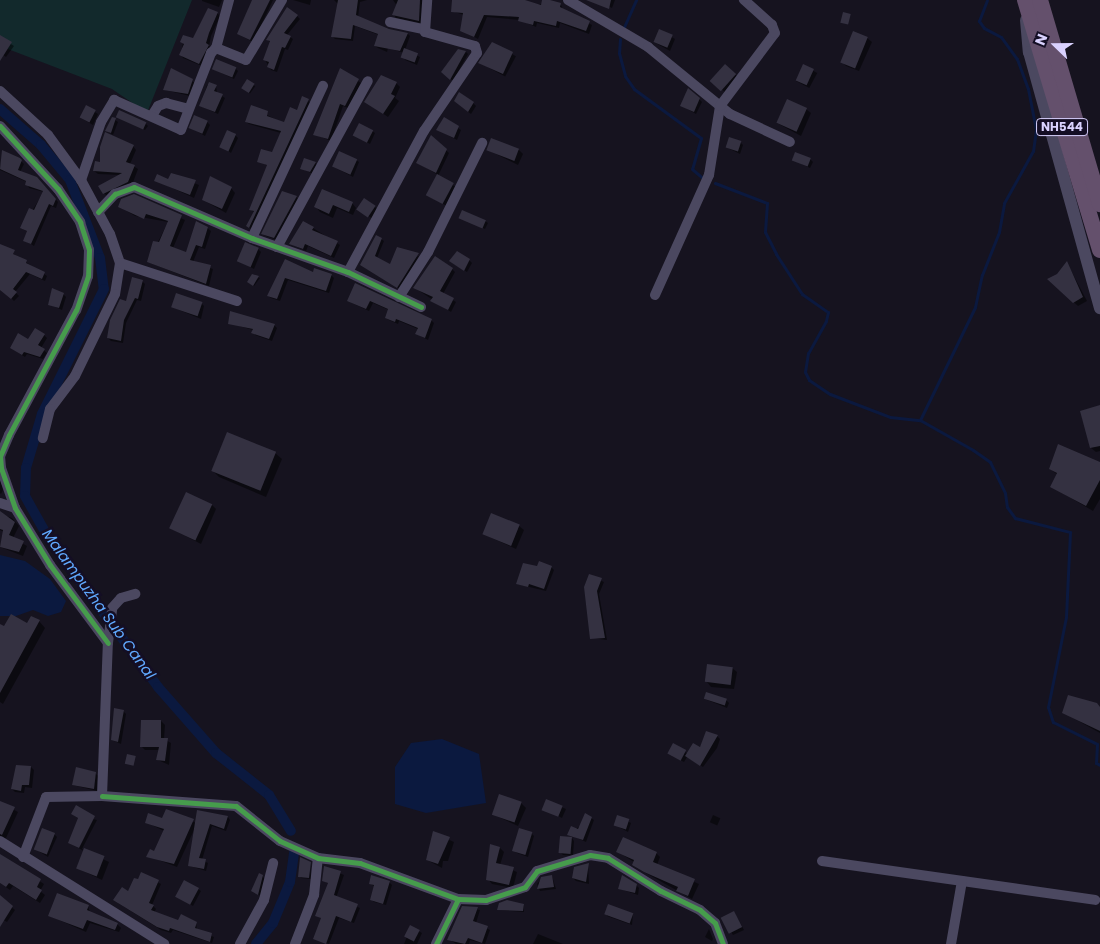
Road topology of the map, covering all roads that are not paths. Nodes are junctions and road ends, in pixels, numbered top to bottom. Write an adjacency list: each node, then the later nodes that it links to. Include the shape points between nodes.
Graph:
1 (229, 0): 9 (street)
2 (282, 0): 9 (street, via 246,60)
3 (427, 0): 8 (street)
4 (568, 0): 13 (street, via 648,47)
5 (744, 0): 13 (street, via 772,26 775,33)
6 (1030, 1): 19 (highway, NH544); 26 (highway, NH544); 33 (street, via 1029,52)
7 (390, 22): 8 (street)
8 (424, 29): 28 (street, via 430,35 475,46 477,53 424,131)
9 (216, 48): 14 (street)
10 (368, 80): 25 (street)
11 (323, 86): 24 (street)
12 (0, 90): 21 (street, via 48,135)
13 (720, 106): 17 (street); 29 (street, via 709,175)
14 (188, 109): 15 (street, via 166,103 158,106); 15 (street, via 181,130 159,121)
15 (153, 114): 21 (street, via 114,100 101,122)
16 (0, 126): 35 (street, via 58,189 80,222 89,250 88,276 76,310)
17 (790, 142)
18 (482, 143): 30 (street, via 428,252)
19 (1088, 163): 20 (street); 22 (highway, NH544)
20 (1100, 175)
21 (81, 180): 23 (street)
22 (1100, 204)
23 (98, 212): 24 (street, via 115,194 134,187); 27 (street)
24 (252, 238): 25 (street)
25 (277, 247): 28 (street)
26 (1100, 250)
27 (120, 263): 31 (street); 34 (street, via 115,294 75,376 50,409)
28 (348, 272): 30 (street)
29 (655, 295)
30 (398, 297): 32 (street)
31 (237, 301)
32 (421, 307)
33 (1100, 308)
34 (43, 438)
35 (0, 456): 37 (street)
36 (0, 503): 37 (street)
37 (15, 508): 39 (street, via 50,565)
38 (135, 594): 39 (street, via 121,598 112,608)
39 (108, 643): 40 (street)
40 (102, 796): 42 (street, via 46,797); 43 (street, via 236,806 280,841)
41 (0, 841): 42 (street)
42 (23, 857): 49 (street)
43 (318, 858): 47 (street, via 360,863); 51 (street, via 314,895)
44 (822, 861): 46 (street)
45 (272, 863): 50 (street, via 264,900)
46 (962, 881): 48 (street); 54 (street)
47 (458, 899): 52 (street); 53 (street, via 486,900 525,887 537,871 590,855 608,858 661,892 700,910 715,923)
48 (1095, 900)
49 (164, 944)
50 (240, 944)
51 (295, 944)
52 (436, 944)
53 (723, 944)
54 (952, 944)

